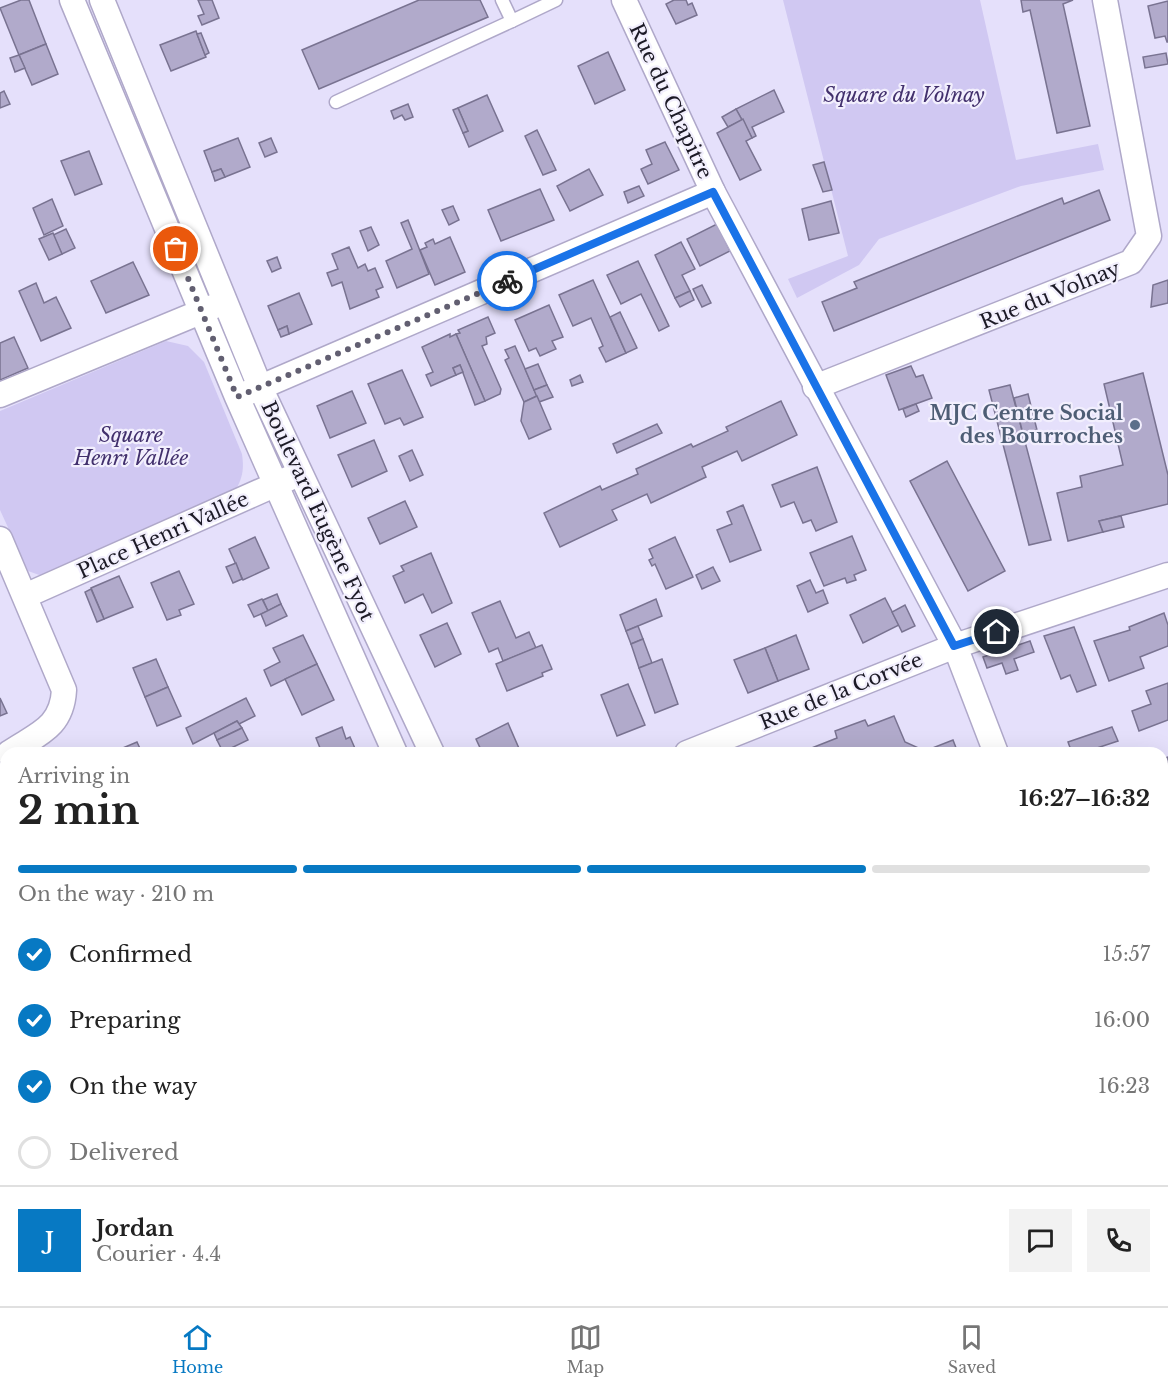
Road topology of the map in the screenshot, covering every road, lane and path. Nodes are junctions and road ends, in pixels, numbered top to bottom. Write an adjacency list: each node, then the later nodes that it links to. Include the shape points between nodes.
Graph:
1 (72, 0): 11 (street, Boulevard Eugène Fyot)
2 (102, 0): 10 (street, Boulevard Eugène Fyot)
3 (502, 0): 7 (lane)
4 (556, 0): 7 (lane)
5 (624, 0): 9 (street, Rue du Chapitre)
6 (1105, 0): 13 (street, Rue du Volnay, via 1149,236 1131,262)
7 (512, 21): 8 (lane)
8 (336, 102)
9 (713, 192): 12 (street); 13 (street, Rue du Chapitre)
10 (225, 301): 11 (street); 12 (street, Boulevard Eugène Fyot)
11 (201, 311): 14 (street); 15 (street, Boulevard Eugène Fyot)
12 (260, 387): 15 (street); 16 (street, Boulevard Eugène Fyot)
13 (815, 387): 21 (street, Rue du Chapitre)
14 (0, 395)
15 (237, 397): 17 (street, Boulevard Eugène Fyot)
16 (301, 474): 17 (street, Place Henri Vallée); 24 (street, Boulevard Eugène Fyot)
17 (276, 485): 20 (street, Place Henri Vallée); 23 (street, Boulevard Eugène Fyot)
18 (0, 540): 20 (street)
19 (1168, 575): 21 (street, Rue de la Corvée)
20 (25, 596): 22 (street, via 64,690 63,708 55,723)
21 (954, 646): 25 (street, Rue de la Corvée); 26 (street, Rue du Chapitre)
22 (18, 747)
23 (392, 747)
24 (429, 747)
25 (702, 747)
26 (994, 747)

